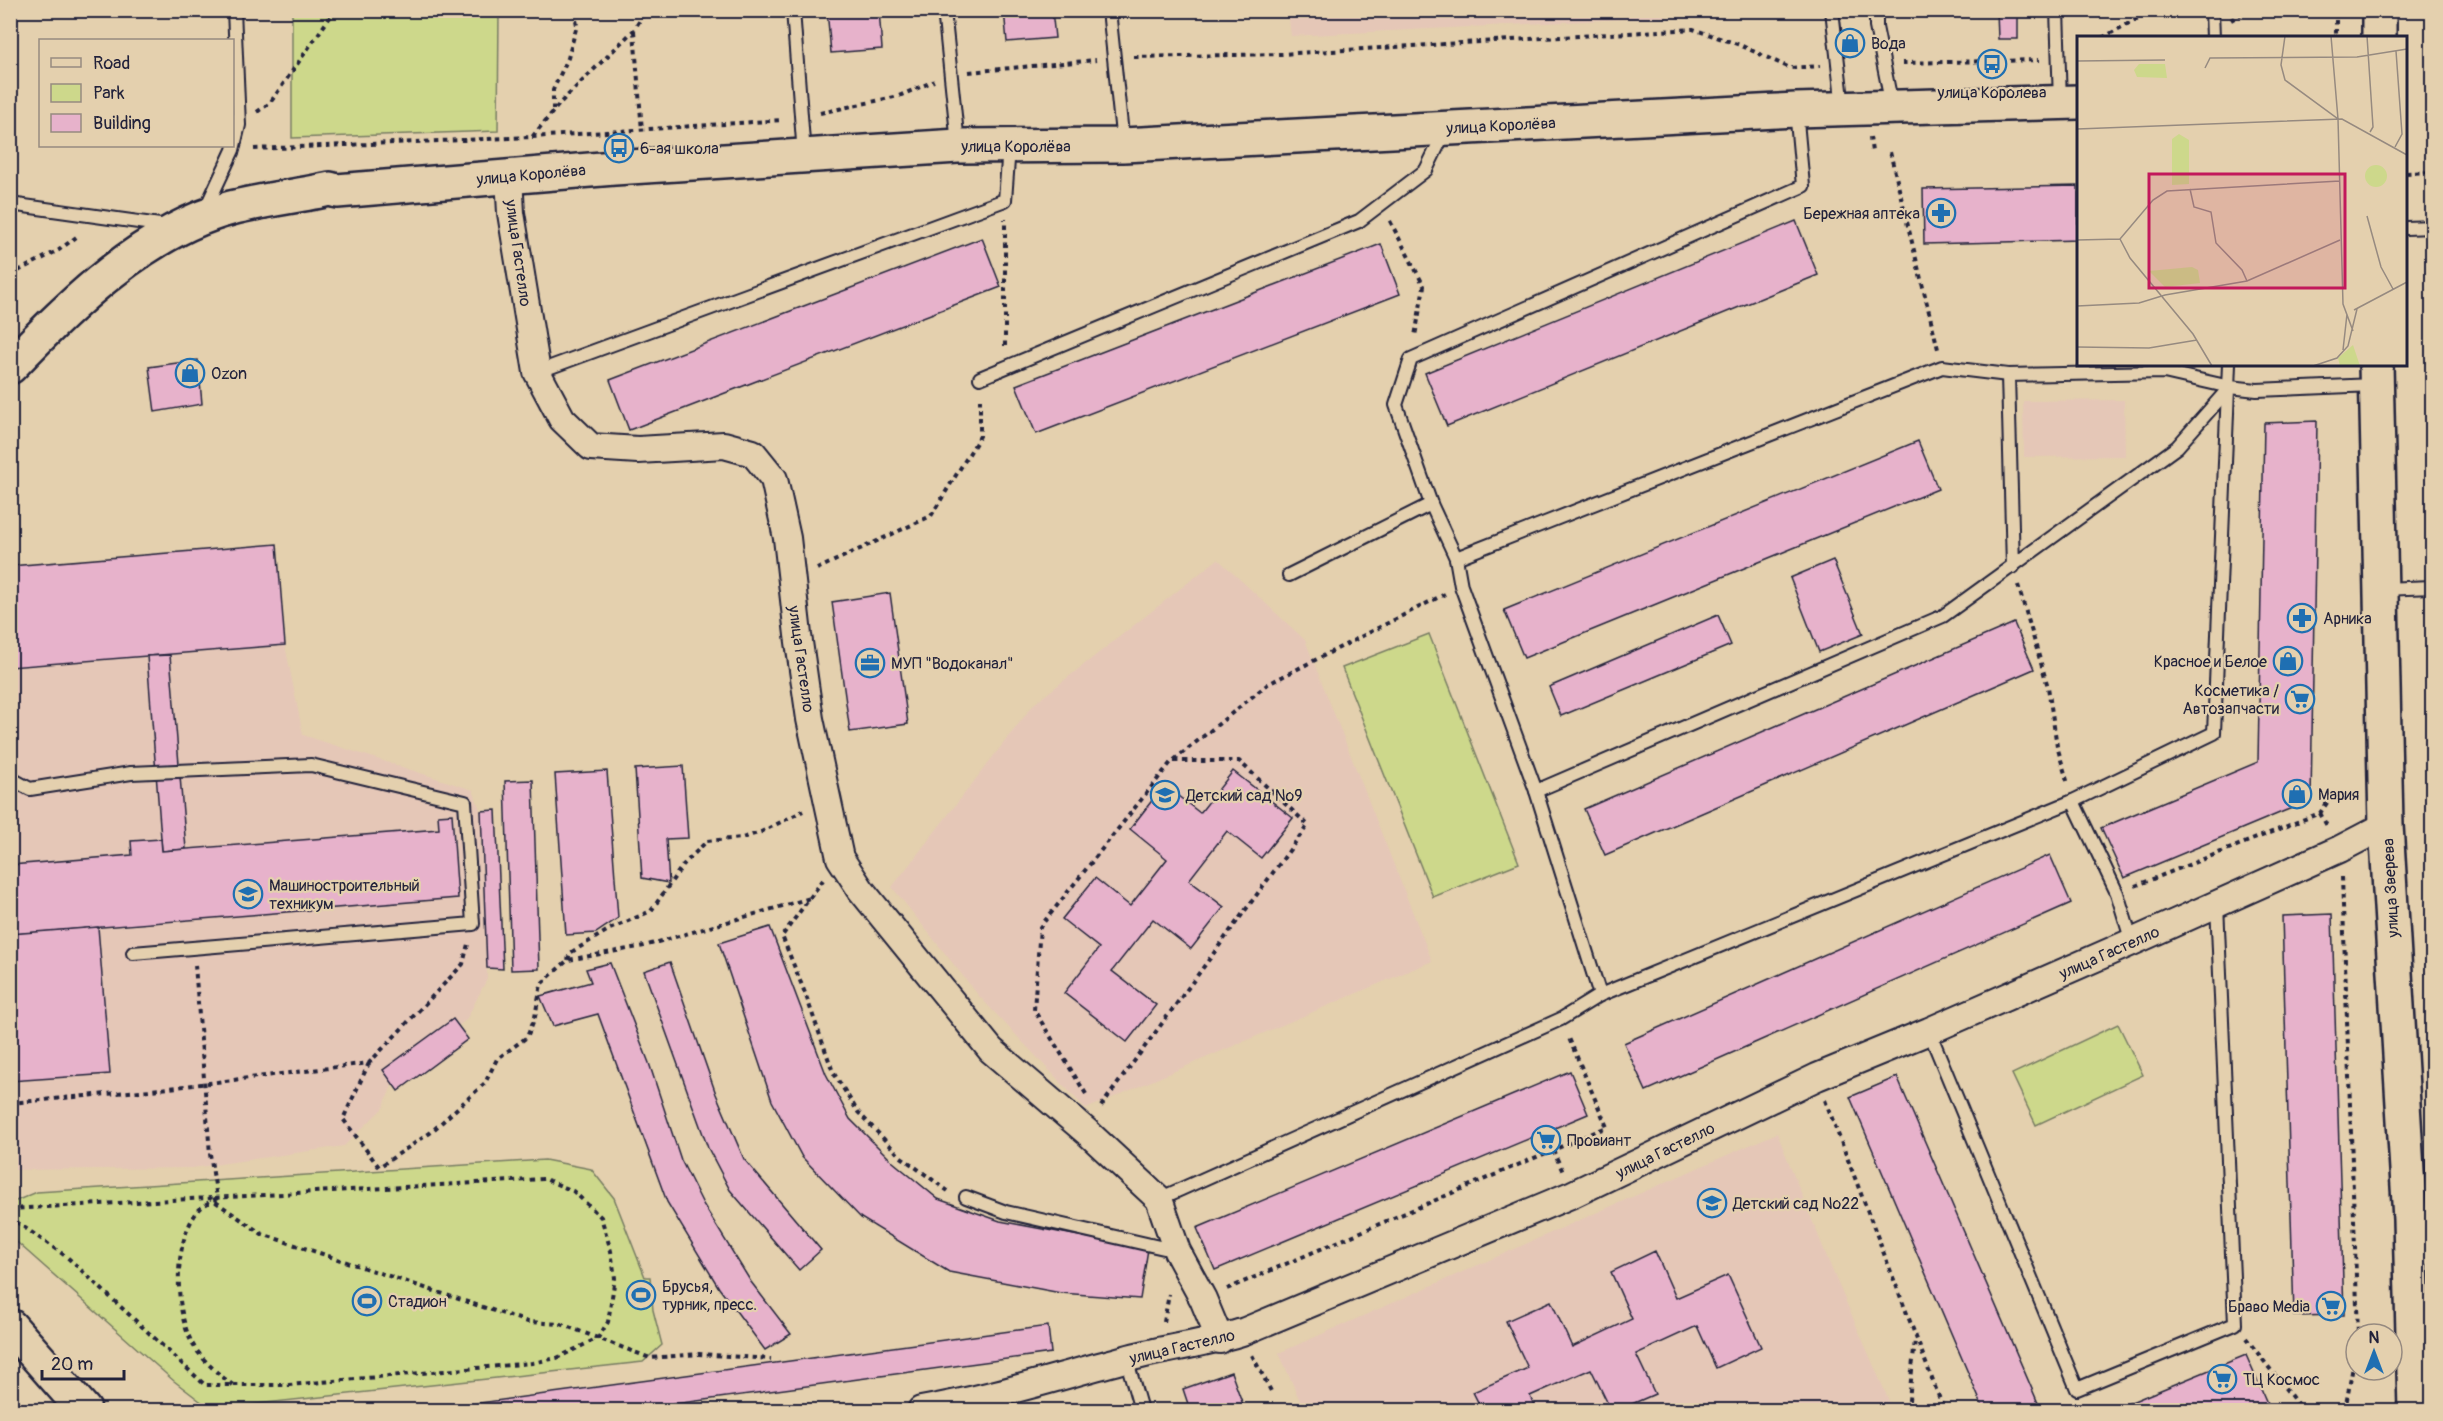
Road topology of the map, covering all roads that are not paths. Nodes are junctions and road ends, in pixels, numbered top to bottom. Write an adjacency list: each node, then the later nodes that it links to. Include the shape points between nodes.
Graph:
1 (234, 10): 18 (lane, via 239,124)
2 (793, 10): 22 (lane)
3 (944, 10): 19 (lane)
4 (1109, 10): 17 (lane)
5 (1832, 10): 15 (lane)
6 (1876, 10): 13 (lane)
7 (2057, 10): 12 (lane, via 2059,60)
8 (2212, 10): 10 (lane)
9 (2379, 10): 11 (main road)
10 (2213, 35)
11 (2379, 36)
12 (2069, 103): 13 (main road, улица Королёва)
13 (1892, 107): 15 (main road, улица Королёва)
14 (1796, 110): 15 (main road, улица Королёва); 16 (main road, улица Королёва); 35 (lane, via 1803,186 1411,359 1396,405)
15 (1843, 110)
16 (1446, 128): 17 (main road, улица Королёва); 33 (lane, via 1426,170 1359,221)
17 (1123, 145): 20 (main road, улица Королёва)
18 (234, 146)
19 (958, 146): 20 (main road, улица Королёва); 22 (main road, улица Королёва)
20 (1009, 146): 30 (lane, via 1005,200)
21 (234, 147): 25 (lane)
22 (804, 155): 23 (main road, улица Королёва)
23 (509, 176): 25 (main road, улица Королёва, via 330,189 230,208); 30 (street, улица Гастелло, via 511,213)
24 (10, 204): 25 (lane)
25 (191, 224): 29 (main road, улица Королёва, via 121,264 51,324)
26 (2433, 227): 27 (lane)
27 (2407, 228)
28 (2229, 366): 34 (lane)
29 (10, 367)
30 (537, 372): 51 (street, улица Гастелло, via 562,419 591,447 638,450 724,445 753,453 774,479 787,538 810,719 840,858 861,890 991,1050)
31 (2008, 375): 34 (lane, via 2164,372); 36 (lane, via 1942,367); 37 (lane)
32 (2376, 375): 34 (lane, via 2257,390); 40 (main road, улица Зверева)
33 (980, 378)
34 (2230, 387): 37 (lane, via 2177,447); 43 (lane, via 2214,733)
35 (1431, 504): 36 (lane); 38 (lane)
36 (1456, 558): 42 (lane, via 1461,586)
37 (2013, 567): 42 (lane, via 1943,616)
38 (1289, 576)
39 (2433, 587): 40 (lane)
40 (2380, 589): 44 (main road, улица Зверева)
41 (10, 778): 47 (lane, via 30,789 131,773 311,765 465,802 473,924)
42 (1536, 791): 48 (lane)
43 (2073, 801): 46 (lane, via 2117,893); 48 (lane)
44 (2386, 825): 45 (street, улица Гастелло); 60 (main road, улица Зверева, via 2410,1220)
45 (2217, 904): 46 (street, улица Гастелло); 49 (lane, via 2235,1324 2077,1389)
46 (2132, 942): 49 (street, улица Гастелло)
47 (133, 953)
48 (1600, 995): 51 (lane, via 1561,1019)
49 (1929, 1030): 54 (street, улица Гастелло, via 1816,1077 1573,1194)
50 (966, 1197): 52 (lane, via 1006,1212)
51 (1159, 1199): 52 (street)
52 (1177, 1251): 54 (street)
53 (10, 1326): 57 (main road)
54 (1220, 1340): 55 (street, улица Гастелло)
55 (1126, 1358): 56 (street, улица Гастелло); 59 (lane)
56 (971, 1406): 58 (street, улица Гастелло)
57 (84, 1410)
58 (921, 1410)
59 (1141, 1410)
60 (2415, 1410)

